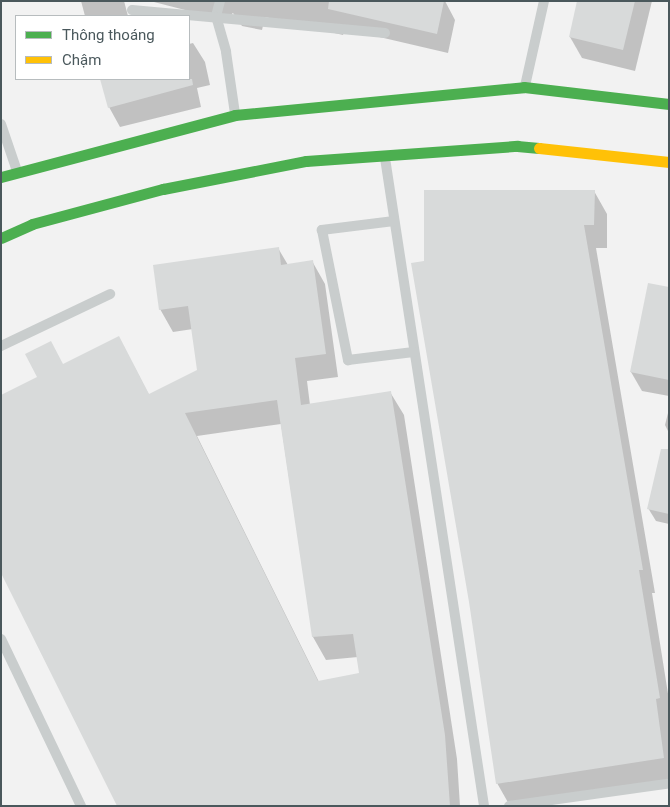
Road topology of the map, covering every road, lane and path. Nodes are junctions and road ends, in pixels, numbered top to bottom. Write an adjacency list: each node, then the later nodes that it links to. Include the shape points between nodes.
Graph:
1 (220, 1): 4 (lane)
2 (544, 1): 6 (lane)
3 (132, 10): 4 (lane)
4 (216, 16): 5 (lane); 8 (lane, via 226,52)
5 (385, 33)
6 (524, 87): 7 (street); 8 (street)
7 (669, 104)
8 (235, 115): 12 (street)
9 (1, 124): 12 (lane)
10 (385, 158): 11 (street, via 517,146); 14 (lane); 15 (street, via 306,162 163,189 32,224)
11 (669, 162)
12 (17, 172): 13 (street)
13 (1, 176)
14 (394, 221): 18 (lane); 18 (lane, via 322,230 348,360)
15 (1, 238)
16 (110, 294): 17 (lane)
17 (1, 346)
18 (414, 352): 22 (lane)
19 (1, 639): 21 (lane)
20 (666, 784): 23 (lane)
21 (81, 806)
22 (484, 806)
23 (509, 806)

